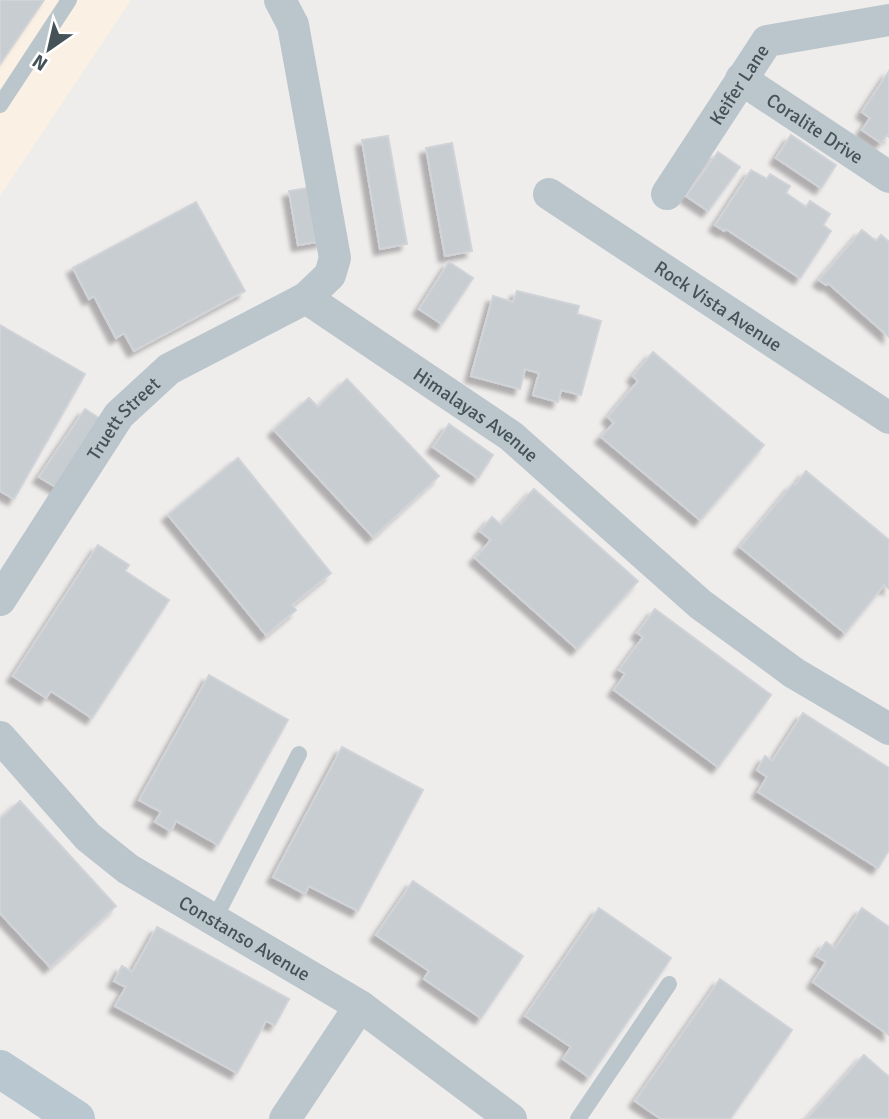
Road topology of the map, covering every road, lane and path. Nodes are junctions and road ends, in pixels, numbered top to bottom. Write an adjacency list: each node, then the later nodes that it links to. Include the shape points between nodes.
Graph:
1 (69, 0): 5 (lane)
2 (283, 0): 9 (street, via 293,24 335,258 330,275)
3 (889, 20): 4 (street, Keifer Lane, via 768,41)
4 (741, 79): 6 (street, Coralite Drive); 8 (street, Keifer Lane)
5 (0, 105)
6 (889, 177)
7 (550, 194): 10 (street, Rock Vista Avenue)
8 (667, 194)
9 (306, 298): 11 (street, Truett Street, via 169,369 119,415); 12 (street, Himalayas Avenue, via 511,436 700,604 762,650)
10 (889, 418)
11 (0, 600)
12 (889, 729)
13 (0, 737): 15 (street, Constanso Avenue, via 88,837 128,869)
14 (299, 754): 15 (lane)
15 (214, 920): 17 (street, Constanso Avenue)
16 (669, 984): 22 (lane)
17 (360, 1006): 20 (street); 21 (street, Constanso Avenue)
18 (0, 1069): 19 (main road)
19 (76, 1119)
20 (285, 1119)
21 (511, 1119)
22 (578, 1119)

